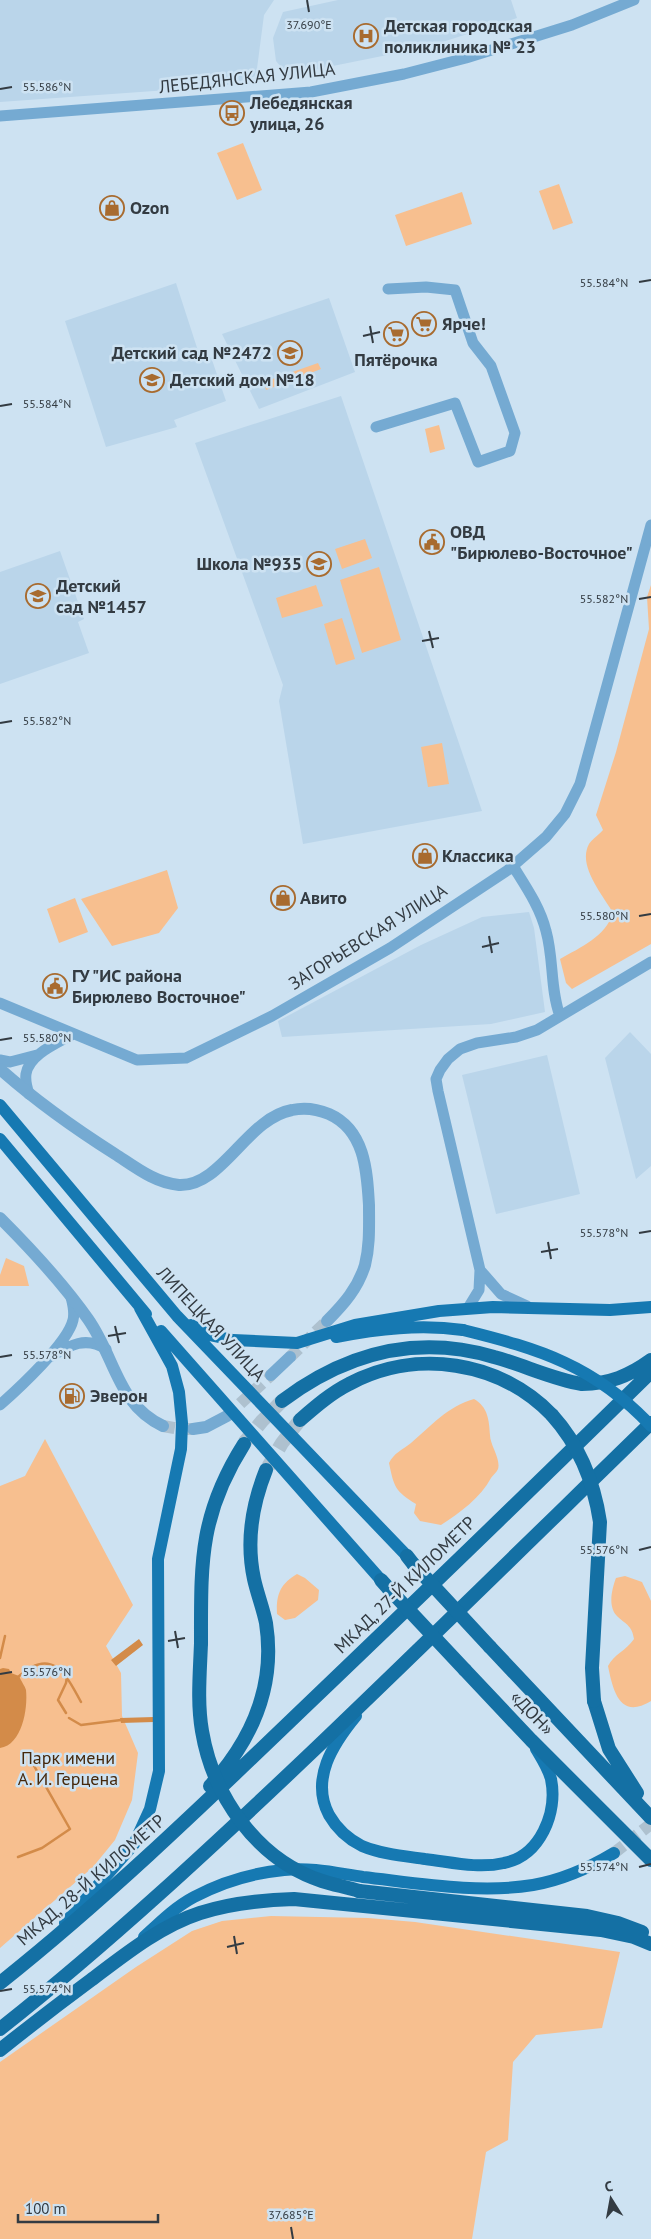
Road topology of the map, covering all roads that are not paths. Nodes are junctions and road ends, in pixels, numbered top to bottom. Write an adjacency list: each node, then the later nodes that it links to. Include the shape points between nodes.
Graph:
1 (634, 0): 2 (street, ЛЕБЕДЯНСКАЯ УЛИЦА, via 556,31 471,57 311,92)
2 (0, 116)
3 (388, 290): 4 (street, via 426,287 456,290 472,343 492,366 515,434 510,451 478,462 455,403)
4 (376, 427)
5 (651, 525): 6 (street, ЗАГОРЬЕВСКАЯ УЛИЦА, via 580,784 564,814 546,837)
6 (513, 866): 9 (street, via 533,898 547,932); 10 (street, ЗАГОРЬЕВСКАЯ УЛИЦА, via 390,948 272,1016 186,1058 137,1060)
7 (651, 962): 9 (street)
8 (0, 1003): 10 (street, ЗАГОРЬЕВСКАЯ УЛИЦА)
9 (560, 1016): 18 (street, via 526,1034 468,1046 448,1059 438,1074 438,1091)
10 (73, 1034): 11 (street)
11 (39, 1055): 12 (street, via 10,1062); 14 (street, via 30,1063 26,1074)
12 (0, 1060)
13 (0, 1069): 14 (street)
14 (29, 1094): 25 (street, via 66,1123 151,1177 180,1185 192,1184 212,1173 255,1130 279,1113 308,1108 336,1118 356,1136 362,1149 368,1195 369,1247 358,1282 346,1302)
15 (0, 1105): 24 (main road, ЛИПЕЦКАЯ УЛИЦА)
16 (0, 1139): 22 (main road)
17 (0, 1218): 19 (street)
18 (480, 1270): 20 (street, via 501,1294); 23 (street, via 479,1290)
19 (71, 1297): 27 (street); 29 (street, via 73,1322)
20 (528, 1307): 21 (main road, via 610,1310); 23 (main road)
21 (651, 1307)
22 (140, 1308): 43 (main road); 54 (main road, via 172,1366 182,1423 181,1449 158,1559 160,1753 156,1792 144,1827 134,1844 70,1918)
23 (468, 1308): 26 (main road, via 382,1319 335,1329)
24 (177, 1316): 26 (main road, via 209,1335 250,1342); 42 (main road, ЛИПЕЦКАЯ УЛИЦА)
25 (327, 1320)
26 (297, 1343): 37 (main road, bridge, via 404,1328 462,1330 530,1349 577,1368 620,1396)
27 (106, 1349): 29 (street, via 98,1344 71,1344); 38 (street, via 132,1403)
28 (290, 1357): 32 (street)
29 (46, 1360): 34 (street)
30 (651, 1360): 33 (highway, via 620,1378 582,1384 475,1352 445,1347 408,1348 351,1361 308,1382)
31 (651, 1372): 47 (highway, МКАД, 27-Й КИЛОМЕТР)
32 (271, 1375)
33 (282, 1401)
34 (0, 1405)
35 (227, 1416): 39 (street, via 206,1427)
36 (300, 1420): 46 (highway, bridge, via 333,1394 361,1378 387,1369 428,1364 463,1366 495,1376 527,1393 552,1415 569,1436 587,1469 599,1516 592,1662 594,1701 608,1749)
37 (651, 1424): 44 (highway)
38 (163, 1426)
39 (193, 1429)
40 (244, 1444): 51 (highway, bridge, via 221,1485 205,1536 201,1567 200,1643 201,1729 212,1771 244,1826 286,1863 321,1881 359,1890 587,1916 618,1923)
41 (266, 1470): 49 (highway, via 257,1497 250,1540 251,1565 265,1621 268,1650 267,1671 258,1709 232,1763)
42 (410, 1561): 46 (highway, «ДОН», bridge)
43 (385, 1584): 45 (highway, «ДОН», bridge)
44 (375, 1692): 45 (main road, via 346,1728 323,1772 323,1799 334,1825 362,1846 468,1865 487,1866 519,1858 542,1836 551,1809 550,1779); 56 (highway, via 208,1851 95,1952)
45 (531, 1740): 50 (highway, «ДОН»)
46 (651, 1816)
47 (183, 1824): 49 (highway, МКАД, 28-Й КИЛОМЕТР)
48 (614, 1853): 53 (main road, via 559,1878 535,1885 500,1888 472,1888 320,1870 285,1870 251,1875 192,1898 167,1915)
49 (147, 1858): 54 (highway, МКАД, 28-Й КИЛОМЕТР)
50 (651, 1860)
51 (651, 1936)
52 (651, 1944): 53 (highway, via 600,1930 294,1899 230,1904 199,1913)
53 (129, 1951): 57 (highway)
54 (21, 1966): 55 (highway, МКАД, 28-Й КИЛОМЕТР)
55 (0, 1983)
56 (0, 2030)
57 (0, 2050)

